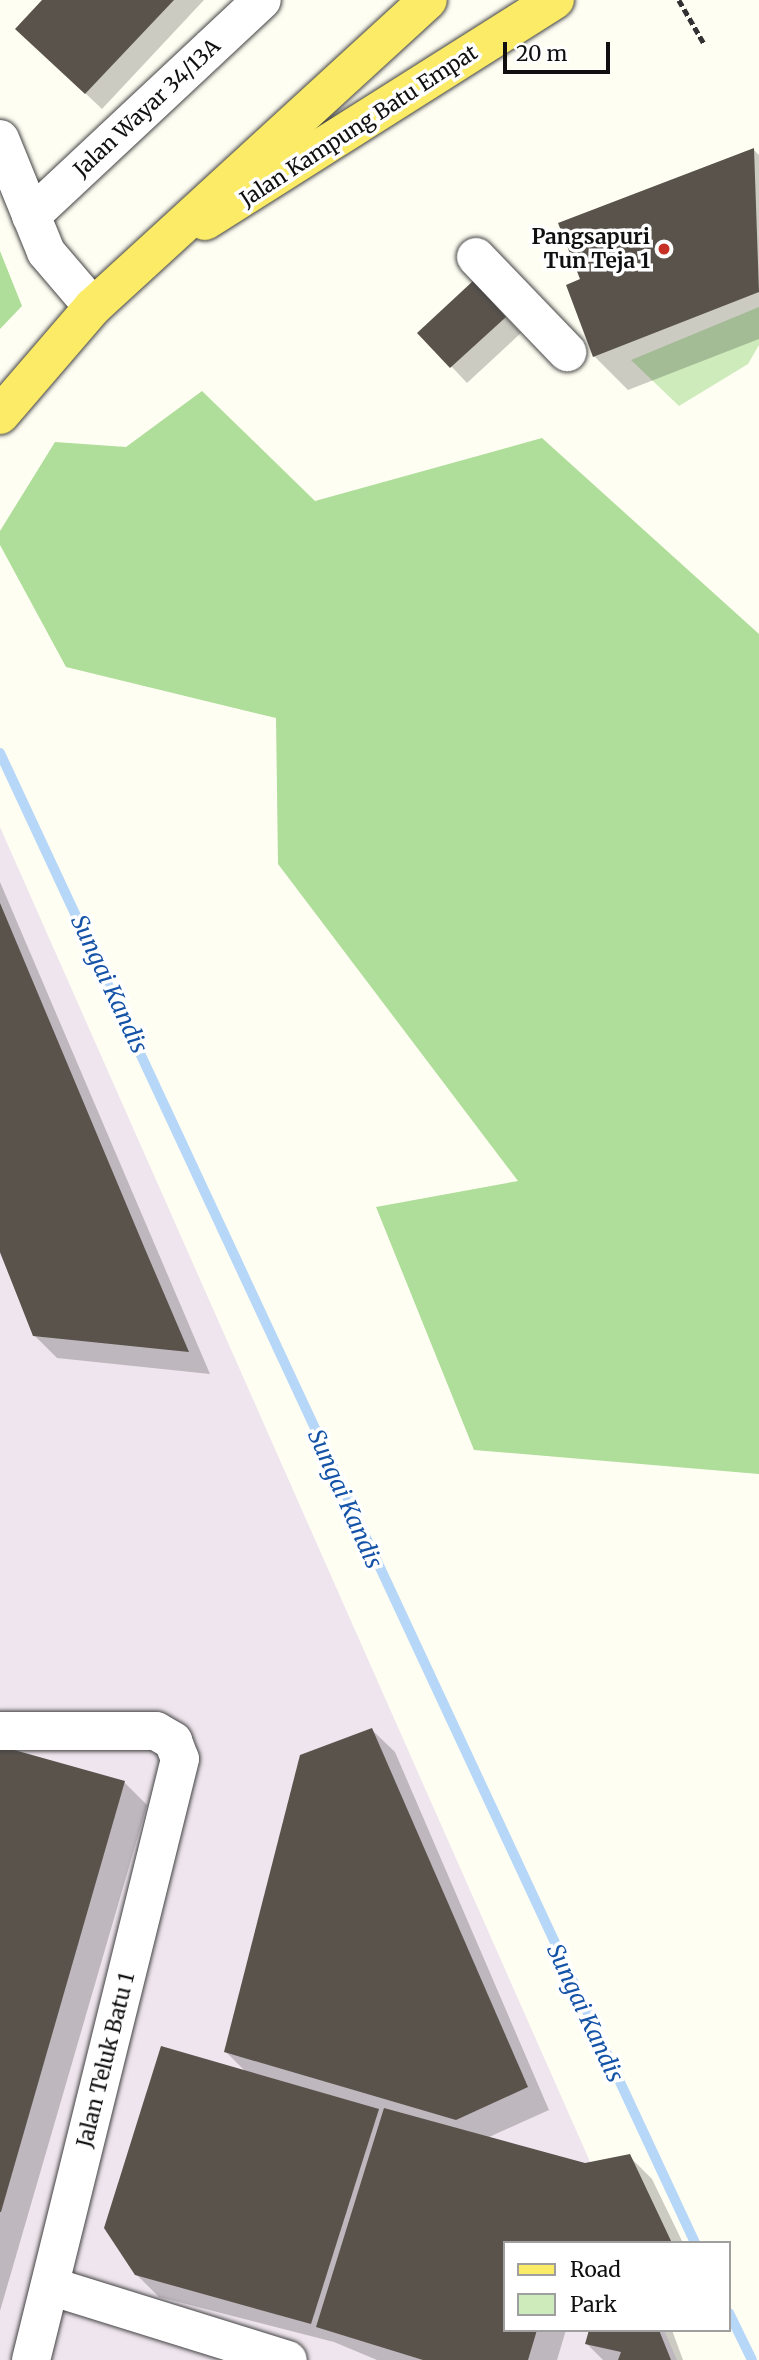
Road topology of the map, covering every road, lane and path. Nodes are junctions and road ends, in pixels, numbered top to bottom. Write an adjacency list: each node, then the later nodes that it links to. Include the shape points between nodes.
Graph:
1 (262, 0): 7 (street, Jalan Wayar 34/13A)
2 (428, 0): 8 (main road, Jalan Kampung Batu Empat)
3 (555, 0): 8 (main road, Jalan Kampung Batu Empat, via 253,196)
4 (679, 0): 5 (path)
5 (705, 46)
6 (0, 139): 7 (street)
7 (31, 216): 10 (street, via 46,252)
8 (158, 245): 10 (main road, Jalan Kampung Batu Empat)
9 (476, 257): 11 (street)
10 (93, 307): 12 (main road, Jalan Kampung Batu Empat)
11 (567, 352)
12 (0, 415)
13 (0, 1731): 14 (street, Jalan Teluk Batu 1, via 156,1731 173,1741 180,1759)
14 (51, 2286): 15 (street, Jalan Teluk Batu 1); 16 (street)
15 (31, 2360)
16 (288, 2360)

